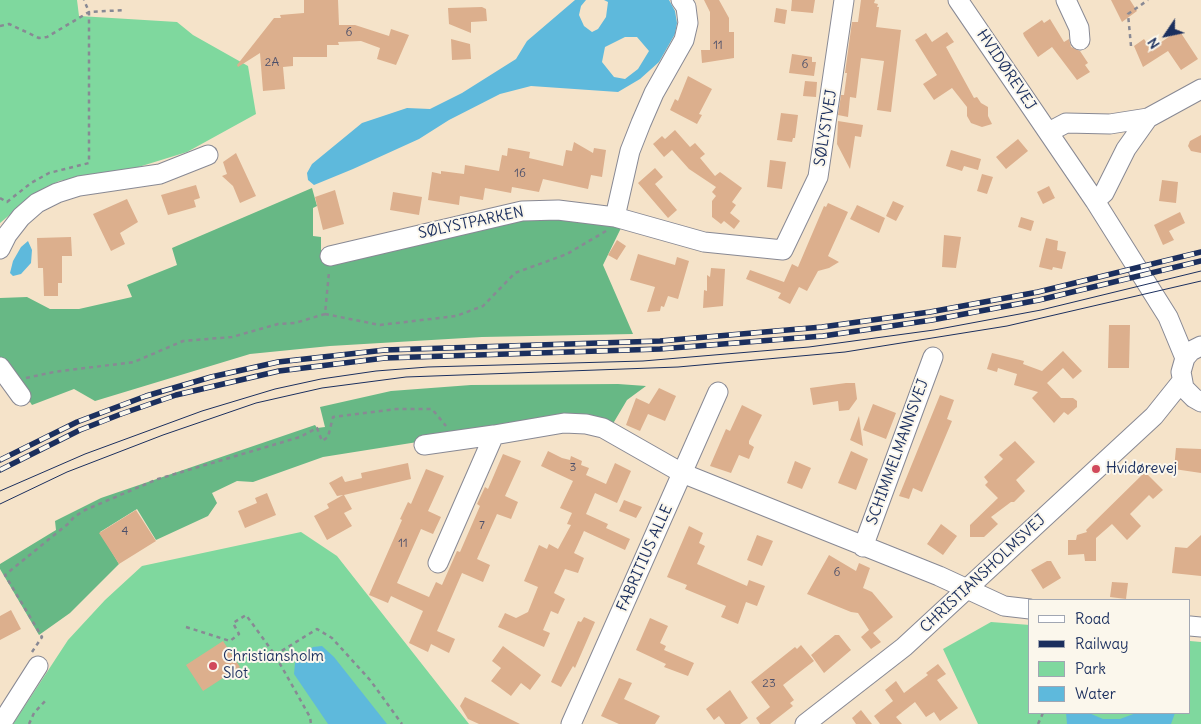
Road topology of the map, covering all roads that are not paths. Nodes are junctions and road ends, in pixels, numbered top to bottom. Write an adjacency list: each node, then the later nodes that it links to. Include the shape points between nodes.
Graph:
1 (681, 0): 11 (street, via 688,22 684,40 654,93 630,151)
2 (844, 0): 13 (street, SØLYSTVEJ, via 818,177)
3 (958, 0): 8 (street, HVIDØREVEJ)
4 (1066, 0): 5 (street, via 1079,28)
5 (1080, 40)
6 (1201, 89): 7 (street)
7 (1148, 118): 8 (street, via 1110,124 1066,123); 10 (street, via 1126,150 1104,193)
8 (1049, 132): 10 (street, HVIDØREVEJ)
9 (208, 155): 12 (street, via 160,174 79,186 58,193 21,217)
10 (1095, 201): 15 (street, HVIDØREVEJ, via 1168,317)
11 (615, 217): 13 (street, SØLYSTPARKEN, via 704,242); 14 (street, SØLYSTPARKEN, via 558,210 522,211)
12 (0, 249)
13 (783, 250)
14 (330, 256)
15 (1195, 350): 17 (street, via 1181,372)
16 (933, 357): 24 (street, SCHIMMELMANNSVEJ)
17 (1182, 381): 19 (street); 20 (street, CHRISTIANSHOLMSVEJ)
18 (718, 392): 23 (street, FABRITIUS ALLE)
19 (1197, 400): 20 (street, CHRISTIANSHOLMSVEJ)
20 (1154, 416): 26 (street, CHRISTIANSHOLMSVEJ)
21 (494, 435): 22 (street); 23 (street, via 564,423 586,424 603,428); 25 (street)
22 (424, 445)
23 (682, 473): 24 (street); 30 (street, FABRITIUS ALLE)
24 (863, 547): 26 (street)
25 (438, 563)
26 (967, 589): 27 (street, via 1004,606); 31 (street, CHRISTIANSHOLMSVEJ, via 904,647)
27 (1028, 609)
28 (35, 671): 29 (street)
29 (1, 724)
30 (571, 724)
31 (805, 724)

